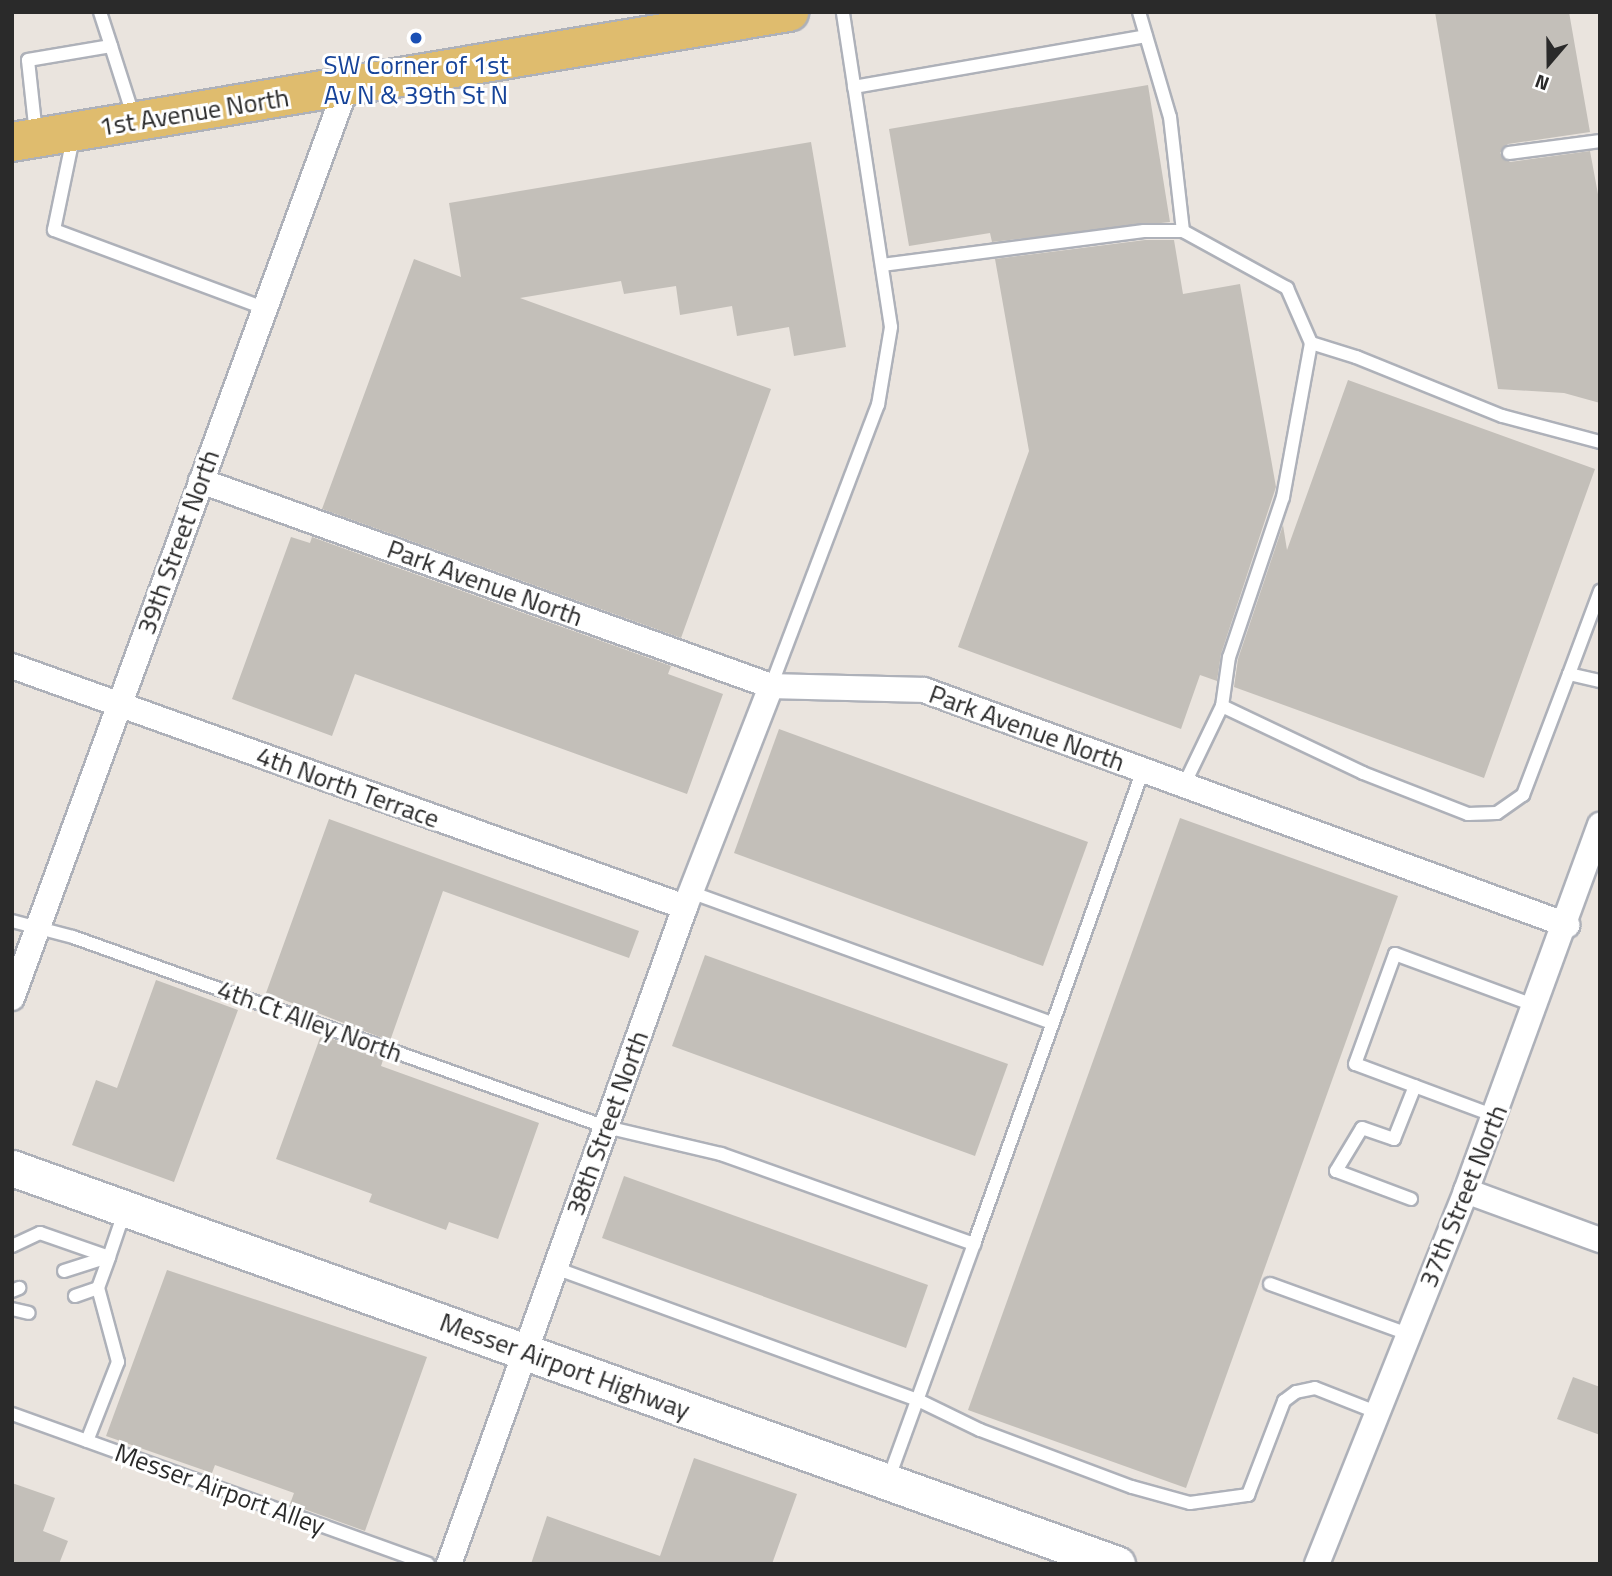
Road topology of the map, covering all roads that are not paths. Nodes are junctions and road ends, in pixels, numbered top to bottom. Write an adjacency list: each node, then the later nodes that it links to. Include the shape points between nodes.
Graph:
1 (100, 12): 6 (lane)
2 (789, 12): 8 (main road, 1st Avenue North, via 651,29)
3 (843, 12): 7 (lane)
4 (1139, 12): 5 (lane)
5 (1146, 36): 7 (lane); 14 (lane, via 1170,117)
6 (111, 46): 9 (lane); 11 (lane, via 28,60)
7 (854, 87): 15 (lane)
8 (346, 88): 9 (main road, 1st Avenue North); 16 (street, 39th Street North)
9 (135, 122): 10 (main road, 1st Avenue North)
10 (73, 132): 11 (main road, 1st Avenue North); 16 (lane, via 67,182 54,230)
11 (24, 140)
12 (1600, 141): 13 (lane)
13 (1509, 153)
14 (1184, 232): 15 (lane, via 1144,231); 17 (lane, via 1287,288)
15 (882, 265): 24 (lane, via 891,327 878,405)
16 (264, 308): 19 (street, 39th Street North)
17 (1311, 343): 18 (lane, via 1502,416); 26 (lane, via 1283,497 1229,657)
18 (1600, 442)
19 (201, 481): 24 (street, Park Avenue North); 25 (street, 39th Street North)
20 (1600, 591): 22 (lane)
21 (12, 666): 25 (street, 4th North Terrace)
22 (1569, 674): 23 (lane); 26 (lane, via 1523,795 1497,813 1468,814 1363,773)
23 (1600, 681)
24 (771, 685): 27 (street, Park Avenue North, via 925,690); 30 (street, 38th Street North)
25 (118, 705): 30 (street, 4th North Terrace); 33 (street, 39th Street North)
26 (1222, 706): 28 (lane)
27 (1143, 770): 28 (street, Park Avenue North); 36 (lane)
28 (1184, 785): 32 (street, Park Avenue North)
29 (1600, 825): 32 (street, 37th Street North)
30 (687, 900): 36 (lane); 39 (street, 38th Street North)
31 (12, 921): 33 (lane, 4th Ct Alley North)
32 (1567, 925): 35 (street, 37th Street North)
33 (38, 928): 34 (street, 39th Street North); 39 (lane, 4th Ct Alley North)
34 (12, 998)
35 (1536, 1006): 37 (lane, via 1395,954 1355,1063); 38 (street, 37th Street North)
36 (1052, 1023): 45 (lane)
37 (1415, 1086): 38 (lane); 42 (lane, via 1394,1139 1362,1128 1336,1171)
38 (1495, 1116): 41 (street, 37th Street North)
39 (606, 1127): 45 (lane, 4th Ct Alley North, via 720,1154); 48 (street, 38th Street North)
40 (12, 1168): 43 (main road, Messer Airport Highway)
41 (1466, 1191): 44 (street); 55 (street, 37th Street North)
42 (1411, 1199)
43 (125, 1208): 47 (lane); 56 (main road, Messer Airport Highway)
44 (1600, 1240)
45 (974, 1244): 57 (lane)
46 (12, 1246): 47 (lane, via 40,1233)
47 (109, 1257): 49 (lane); 51 (lane)
48 (555, 1268): 56 (street, 38th Street North); 57 (lane)
49 (64, 1271)
50 (1270, 1284): 55 (lane)
51 (98, 1288): 52 (lane); 60 (lane, via 118,1362)
52 (75, 1296)
53 (12, 1309): 54 (lane)
54 (29, 1312)
55 (1408, 1334): 58 (street, 37th Street North)
56 (525, 1351): 61 (main road, Messer Airport Highway); 63 (street, 38th Street North)
57 (918, 1400): 58 (lane, via 980,1430 1132,1487 1190,1503 1248,1494 1284,1401 1296,1392 1315,1388); 61 (lane)
58 (1376, 1412): 65 (street, 37th Street North)
59 (12, 1414): 60 (lane, Messer Airport Alley)
60 (87, 1441): 62 (lane, Messer Airport Alley)
61 (887, 1483): 64 (main road, Messer Airport Highway)
62 (428, 1564)
63 (449, 1564)
64 (1117, 1564)
65 (1317, 1564)

